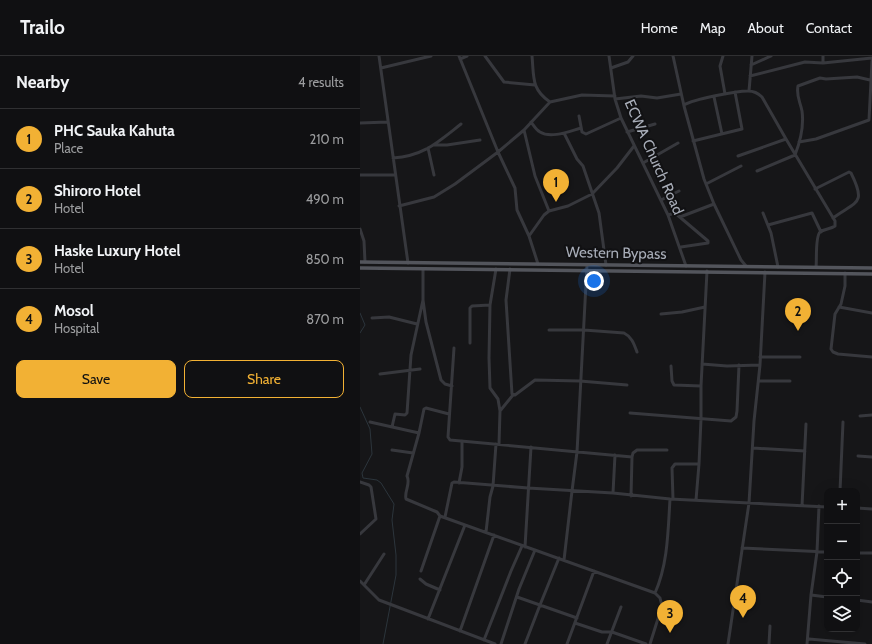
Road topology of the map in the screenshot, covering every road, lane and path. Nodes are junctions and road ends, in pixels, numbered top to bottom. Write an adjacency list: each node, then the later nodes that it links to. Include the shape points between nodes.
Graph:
1 (379, 56): 17 (street)
2 (431, 56): 17 (street)
3 (467, 56): 13 (street)
4 (485, 56): 21 (street, via 504,82)
5 (532, 56): 21 (street)
6 (609, 56): 18 (street, ECWA Church Road)
7 (633, 56): 18 (street, via 628,62)
8 (673, 56): 24 (street)
9 (723, 56): 25 (street, via 720,66)
10 (752, 56): 16 (street)
11 (771, 56): 16 (street)
12 (823, 56): 15 (street)
13 (459, 57): 50 (street)
14 (872, 59): 15 (street); 20 (street)
15 (823, 63): 19 (street, via 805,62)
16 (751, 64): 19 (street)
17 (381, 68): 32 (street)
18 (611, 68): 26 (street, ECWA Church Road)
19 (750, 76): 22 (street)
20 (870, 80): 45 (street, via 869,120 816,139); 45 (street, via 857,77 820,78 798,86 797,93 802,112)
21 (535, 85): 28 (street, via 538,92)
22 (748, 91): 23 (street); 42 (street, via 762,97)
23 (735, 92): 25 (street); 41 (street, via 742,128)
24 (681, 94): 26 (street, via 657,98); 29 (street)
25 (726, 94): 27 (street)
26 (615, 97): 28 (street, via 582,95); 31 (street, ECWA Church Road)
27 (714, 97): 29 (street); 41 (street)
28 (550, 102): 33 (street)
29 (684, 105): 44 (street)
30 (579, 116): 37 (street)
31 (621, 118): 37 (street, via 586,134); 39 (street, ECWA Church Road)
32 (388, 122): 34 (street); 53 (street)
33 (531, 122): 38 (street); 40 (street, via 540,133)
34 (360, 123)
35 (461, 124): 47 (street)
36 (655, 124): 39 (street)
37 (581, 128): 40 (street)
38 (524, 130): 50 (street); 67 (street, via 535,176)
39 (627, 132): 48 (street, ECWA Church Road)
40 (564, 133): 63 (street, via 583,166)
41 (722, 134): 44 (street)
42 (786, 139): 51 (street); 52 (street)
43 (480, 140): 47 (street)
44 (694, 141): 60 (street)
45 (800, 142): 51 (street)
46 (678, 143): 54 (street)
47 (434, 145): 49 (street)
48 (634, 146): 54 (street, ECWA Church Road); 63 (street)
49 (428, 148): 53 (street, via 410,156); 59 (street)
50 (498, 152): 66 (street, via 437,195); 75 (street, via 515,188 517,210)
51 (795, 155): 56 (street); 61 (street)
52 (738, 156)
53 (393, 158): 58 (street)
54 (643, 163): 64 (street, ECWA Church Road)
55 (741, 166): 60 (street)
56 (757, 171)
57 (360, 175): 58 (street)
58 (395, 175): 66 (street)
59 (434, 175)
60 (706, 184): 65 (street)
61 (815, 189): 71 (street); 71 (street, via 851,173 859,200)
62 (679, 191): 64 (street)
63 (592, 194): 67 (street, via 568,206); 83 (street, via 599,213)
64 (661, 200): 69 (street, ECWA Church Road)
65 (714, 204): 70 (street); 77 (street)
66 (399, 206): 80 (street)
67 (549, 211): 75 (street)
68 (763, 213): 72 (street)
69 (668, 215): 70 (street, via 674,213); 76 (street, ECWA Church Road)
70 (680, 217): 76 (street, via 708,241)
71 (833, 218): 74 (street, via 835,226)
72 (768, 225): 74 (street, via 812,213); 87 (street)
73 (360, 229): 79 (street, via 364,241)
74 (821, 232): 88 (street, via 818,237)
75 (529, 236): 81 (street)
76 (681, 247): 84 (street, ECWA Church Road)
77 (741, 260): 85 (street); 86 (street)
78 (360, 262): 79 (main road, Western Bypass)
79 (365, 262): 80 (main road, Western Bypass)
80 (408, 263): 81 (main road, Western Bypass)
81 (538, 264): 82 (main road, Western Bypass)
82 (587, 265): 83 (main road, Western Bypass); 94 (street)
83 (606, 265): 84 (main road, Western Bypass)
84 (686, 266): 85 (main road, Western Bypass)
85 (737, 266): 86 (main road, Western Bypass)
86 (746, 266): 87 (main road, Western Bypass)
87 (778, 267): 88 (main road, Western Bypass)
88 (816, 267): 90 (main road, Western Bypass)
89 (360, 268): 91 (main road, Western Bypass)
90 (872, 268)
91 (423, 269): 92 (main road, Western Bypass); 99 (street)
92 (496, 269): 93 (main road, Western Bypass); 100 (street)
93 (510, 269): 94 (main road, Western Bypass); 128 (street, via 506,300)
94 (587, 270): 95 (main road, Western Bypass); 108 (street)
95 (707, 271): 96 (main road, Western Bypass); 102 (street)
96 (765, 272): 97 (main road, Western Bypass); 112 (street)
97 (845, 273): 98 (main road, Western Bypass); 101 (street)
98 (872, 274)
99 (423, 300): 106 (street); 126 (street, via 441,380)
100 (490, 305): 109 (street, via 470,308); 129 (street, via 490,388 498,399)
101 (840, 305): 103 (street); 114 (street, via 835,314 831,349 838,354)
102 (705, 307): 104 (street); 115 (street)
103 (872, 313)
104 (661, 314)
105 (372, 318): 106 (street, via 389,317)
106 (417, 324): 120 (street)
107 (549, 330): 108 (street)
108 (584, 330): 111 (street, via 624,333 633,340); 122 (street)
109 (470, 343)
110 (454, 348): 126 (street)
111 (637, 352)
112 (760, 357): 113 (street); 117 (street)
113 (800, 357)
114 (872, 357)
115 (702, 364): 116 (street); 127 (street)
116 (739, 365): 117 (street); 134 (street, via 736,417 730,421)
117 (760, 365): 123 (street)
118 (671, 366): 127 (street, via 674,385)
119 (420, 369): 120 (street)
120 (410, 371): 121 (street); 138 (street, via 407,413 395,414)
121 (380, 374)
122 (580, 381): 125 (street); 128 (street, via 535,380); 147 (street)
123 (758, 381): 124 (street); 143 (street)
124 (790, 381)
125 (627, 385)
126 (452, 386): 130 (street)
127 (701, 386): 134 (street)
128 (513, 395): 129 (street)
129 (500, 411): 141 (street)
130 (450, 414): 139 (street, via 424,408); 140 (street, via 448,438)
131 (630, 414): 134 (street)
132 (872, 415): 133 (street)
133 (860, 416)
134 (701, 419): 153 (street)
135 (370, 422): 138 (street)
136 (843, 422): 158 (street)
137 (806, 424): 146 (street)
138 (392, 427): 139 (street)
139 (419, 433): 148 (street)
140 (462, 441): 141 (street); 155 (street)
141 (498, 444): 142 (street); 156 (street)
142 (531, 447): 147 (street); 157 (street)
143 (753, 448): 146 (street); 164 (street)
144 (392, 450): 148 (street)
145 (667, 450): 151 (street, via 637,450)
146 (805, 451): 165 (street)
147 (577, 452): 149 (street); 159 (street)
148 (412, 453): 170 (street, via 405,497 438,512)
149 (615, 455): 151 (street); 160 (street)
150 (858, 456): 152 (street)
151 (632, 457): 161 (street)
152 (872, 457)
153 (699, 464): 162 (street, via 673,465); 163 (street)
154 (360, 482): 174 (street, via 371,487 377,516)
155 (459, 483): 156 (street); 171 (street, via 452,483)
156 (493, 486): 157 (street); 173 (street)
157 (528, 488): 159 (street); 176 (street)
158 (840, 488)
159 (572, 491): 160 (street); 185 (street)
160 (613, 493): 161 (street)
161 (631, 496): 162 (street)
162 (671, 499): 163 (street); 192 (street, via 663,571)
163 (696, 500): 164 (street)
164 (749, 503): 165 (street); 177 (street)
165 (802, 506): 166 (street)
166 (819, 506): 167 (street); 179 (street)
167 (824, 507)
168 (860, 508): 169 (street)
169 (872, 509)
170 (440, 516): 171 (street); 186 (street)
171 (445, 517): 172 (street)
172 (465, 525): 173 (street); 191 (street)
173 (486, 532): 175 (street)
174 (360, 534)
175 (494, 535): 176 (street); 204 (street)
176 (524, 546): 178 (street); 206 (street, via 510,571)
177 (742, 548): 179 (street); 216 (street)
178 (535, 550): 184 (street); 194 (street)
179 (817, 552): 180 (street); 193 (street)
180 (824, 552)
181 (860, 553): 182 (street)
182 (872, 553)
183 (384, 554): 190 (street)
184 (559, 558): 185 (street); 198 (street)
185 (564, 560): 187 (street)
186 (421, 571)
187 (594, 571): 192 (street); 200 (street)
188 (420, 579): 191 (street)
189 (360, 581): 190 (street)
190 (364, 585): 201 (street, via 379,600)
191 (440, 590): 201 (street)
192 (655, 594): 215 (street, via 660,598 662,606)
193 (811, 595): 195 (street); 207 (street)
194 (517, 597): 198 (street); 210 (street)
195 (824, 597)
196 (860, 600): 197 (street)
197 (872, 602)
198 (540, 605): 200 (street); 211 (street)
199 (621, 607): 205 (street)
200 (577, 618): 202 (street)
201 (428, 619): 204 (street)
202 (575, 623): 205 (street, via 602,632); 212 (street)
203 (770, 626): 217 (street)
204 (460, 631): 206 (street)
205 (612, 632): 213 (street); 214 (street)
206 (486, 642): 209 (street)
207 (808, 642): 208 (street, via 809,639)
208 (848, 643): 218 (street)
209 (495, 644)
210 (501, 644)
211 (525, 644)
212 (567, 644)
213 (607, 644)
214 (646, 644)
215 (650, 644)
216 (728, 644)
217 (768, 644)
218 (865, 644)

